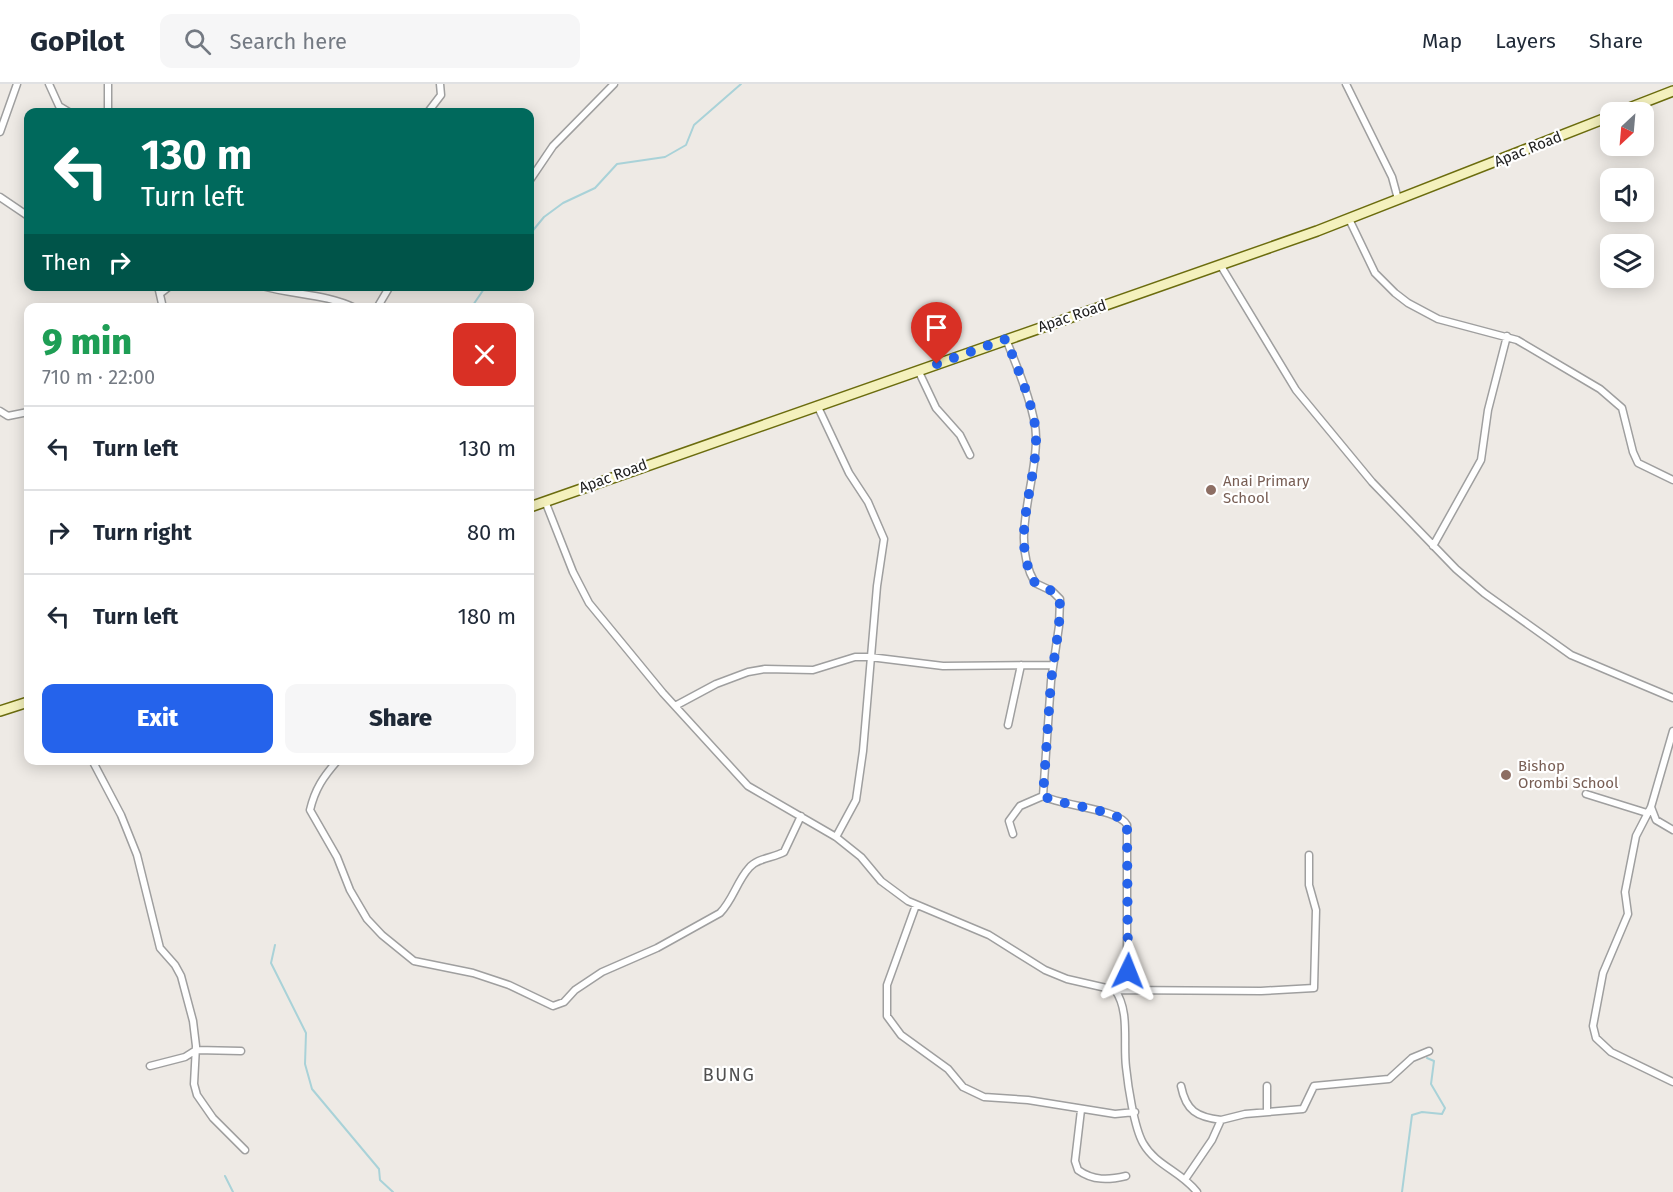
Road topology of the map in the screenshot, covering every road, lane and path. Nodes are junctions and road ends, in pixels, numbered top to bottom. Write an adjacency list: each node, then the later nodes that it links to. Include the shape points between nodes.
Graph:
1 (17, 84): 13 (street)
2 (49, 84): 9 (street)
3 (108, 84): 10 (street)
4 (440, 84): 11 (street, via 441,95)
5 (614, 84): 14 (street, via 553,146)
6 (1346, 84): 16 (street, via 1392,177)
7 (1673, 91): 8 (main road)
8 (1645, 102)
9 (62, 108)
10 (108, 108)
11 (431, 108)
12 (1600, 120): 16 (main road, Apac Road)
13 (0, 132)
14 (534, 174)
15 (0, 197): 17 (street)
16 (1398, 200): 18 (main road, Apac Road)
17 (24, 213)
18 (1349, 219): 19 (main road, Apac Road); 22 (street, via 1375,273 1408,303 1452,324)
19 (1221, 266): 23 (main road, Apac Road); 32 (street, via 1296,390 1372,482)
20 (282, 291): 21 (street, via 332,297)
21 (345, 303)
22 (1507, 336): 29 (street, via 1616,402 1622,408 1638,463); 32 (street, via 1488,410 1483,454)
23 (1006, 339): 24 (main road, Apac Road); 35 (street, via 1036,436 1025,520 1027,563 1035,583 1060,599)
24 (918, 370): 25 (main road, Apac Road); 28 (street, via 936,408 960,435)
25 (817, 405): 30 (main road, Apac Road); 33 (street, via 883,533)
26 (0, 411): 27 (street, via 12,416)
27 (24, 413)
28 (970, 455)
29 (1673, 480)
30 (545, 501): 31 (main road, Apac Road); 38 (street, via 589,603)
31 (534, 505)
32 (1433, 546): 36 (street, via 1484,593 1571,655)
33 (870, 657): 34 (street, via 943,666); 38 (street, via 838,661 813,670 748,672); 50 (street, via 856,800)
34 (1021, 665): 35 (street); 40 (street)
35 (1053, 665): 45 (street)
36 (1673, 698)
37 (24, 703): 39 (main road)
38 (675, 706): 47 (street, via 748,786)
39 (0, 711)
40 (1008, 725)
41 (1673, 731): 46 (street)
42 (95, 765): 55 (street, via 137,855 160,948 179,971 193,1021)
43 (334, 765): 47 (street, via 315,791 310,810 367,919 414,961 473,973 553,1006 602,972 657,948 720,913 749,868 784,852)
44 (1586, 794): 46 (street)
45 (1043, 796): 49 (street, via 1014,811 1009,821); 53 (street, via 1118,816 1127,825)
46 (1649, 810): 48 (street, via 1656,820); 59 (street, via 1636,836 1626,886 1627,922 1603,973 1593,1026 1596,1038 1611,1052)
47 (801, 816): 50 (street)
48 (1673, 830)
49 (1013, 834)
50 (836, 837): 52 (street, via 861,857 881,881)
51 (1309, 855): 53 (street, via 1309,885 1316,910 1314,988)
52 (916, 905): 54 (street, via 989,935 1045,970); 62 (street, via 887,985 887,1016 901,1035 948,1069 971,1093)
53 (1127, 989): 54 (street)
54 (1115, 990): 63 (street, via 1125,1020 1126,1067)
55 (196, 1050): 56 (street); 58 (street); 66 (street, via 197,1095 213,1118)
56 (241, 1051)
57 (1429, 1051): 64 (street, via 1412,1058 1389,1079 1314,1086 1303,1109)
58 (150, 1066)
59 (1673, 1082)
60 (1181, 1086): 65 (street, via 1185,1103 1193,1113)
61 (1267, 1086): 64 (street)
62 (1081, 1110): 63 (street); 67 (street, via 1075,1161 1078,1170 1105,1180)
63 (1135, 1112): 68 (street, via 1142,1142 1153,1158)
64 (1267, 1112): 65 (street)
65 (1221, 1120): 68 (street)
66 (245, 1150)
67 (1126, 1176)
68 (1186, 1178): 69 (street)
69 (1197, 1192)

